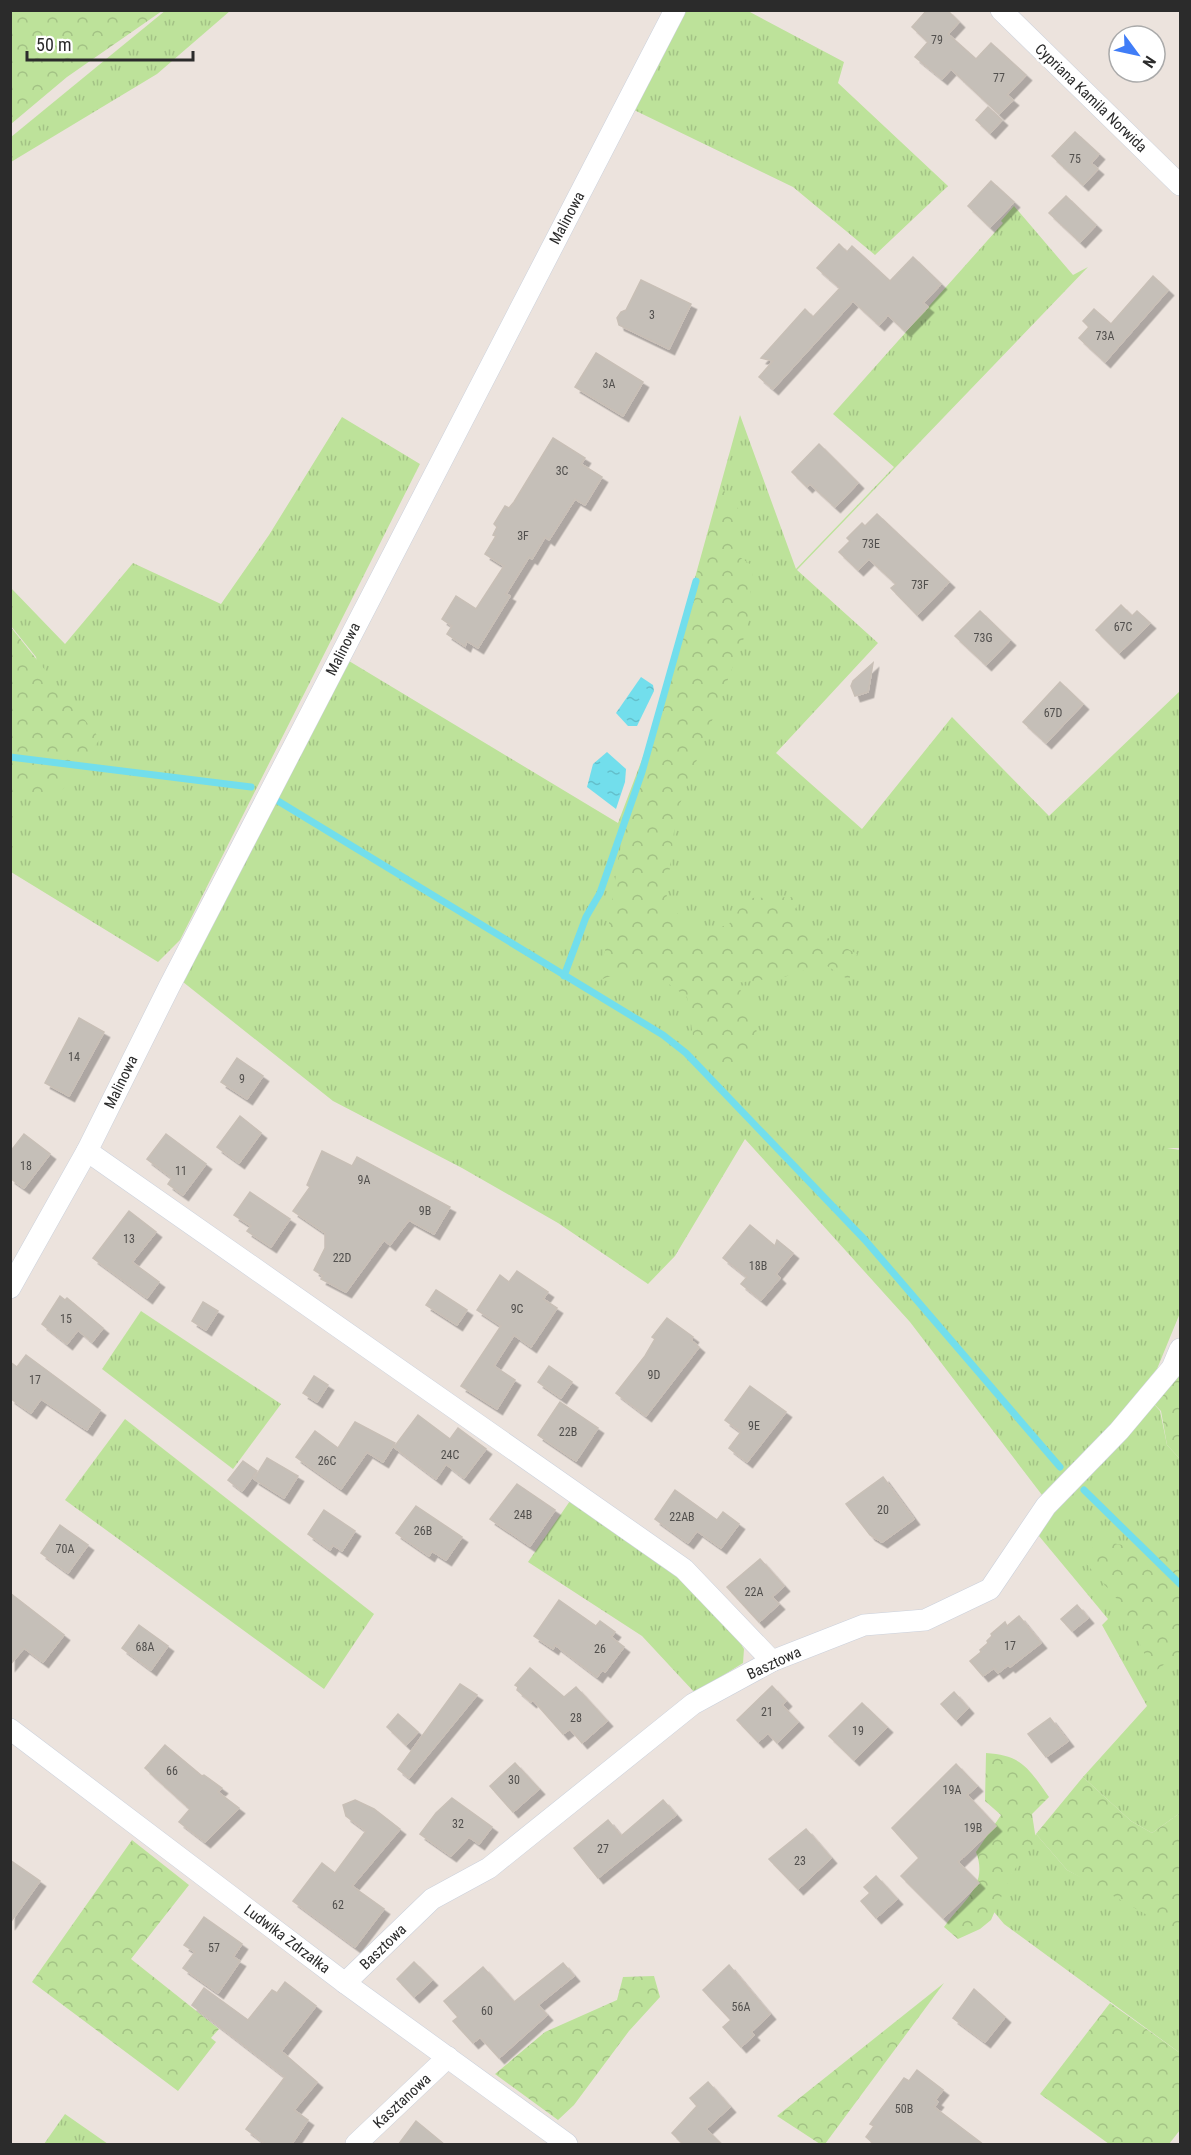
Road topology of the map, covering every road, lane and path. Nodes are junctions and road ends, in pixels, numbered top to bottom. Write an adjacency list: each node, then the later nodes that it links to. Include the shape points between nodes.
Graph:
1 (675, 10): 4 (street, Malinowa)
2 (1001, 10): 3 (street, Cypriana Kamila Norwida)
3 (1180, 185)
4 (87, 1151): 5 (street, Malinowa); 7 (street, via 684,1569)
5 (10, 1288)
6 (1180, 1349): 7 (street, Basztowa, via 1172,1368 1119,1431 1046,1506 990,1589 926,1620 864,1625)
7 (772, 1661): 9 (street, Basztowa, via 693,1704 489,1868 432,1899)
8 (10, 1729): 9 (street, Ludwika Zdrzałka)
9 (345, 1983): 10 (street, Ludwika Zdrzałka)
10 (448, 2057): 11 (street, Kasztanowa); 12 (street, Ludwika Zdrzałka)
11 (356, 2145)
12 (567, 2145)

